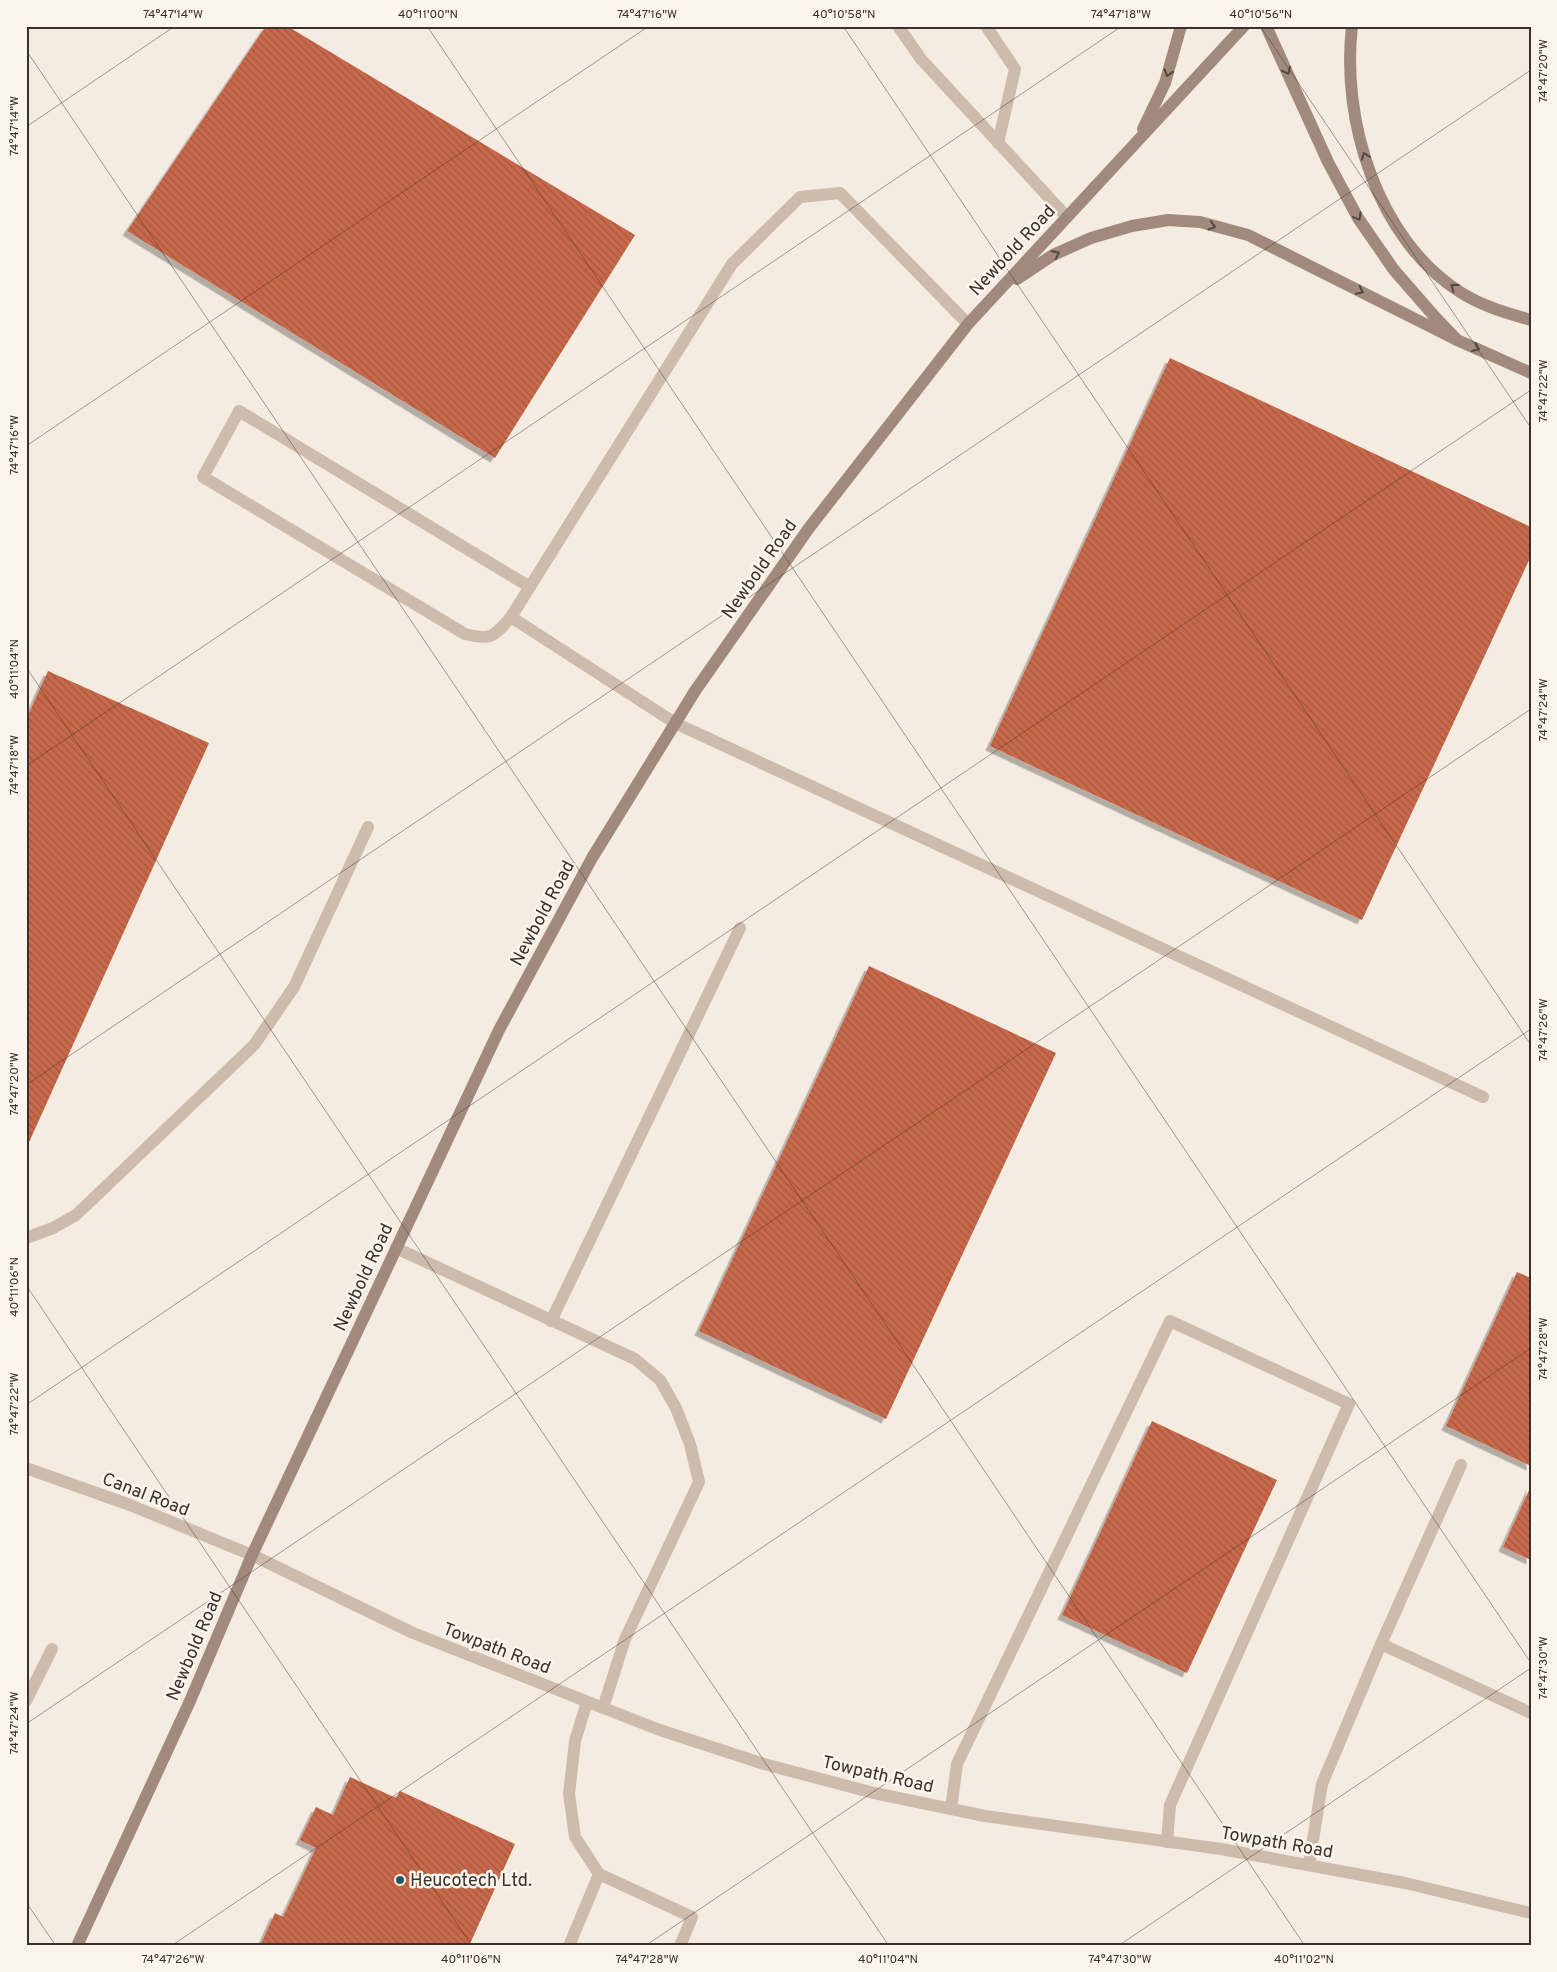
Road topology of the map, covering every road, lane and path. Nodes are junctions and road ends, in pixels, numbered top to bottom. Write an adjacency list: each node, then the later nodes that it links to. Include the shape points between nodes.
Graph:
1 (898, 26): 8 (street, via 921,59)
2 (986, 26): 8 (street, via 1015,69)
3 (1181, 26): 7 (main road, one-way to 7, via 1165,83)
4 (1244, 26): 7 (main road, Newbold Road)
5 (1266, 26): 13 (main road, one-way to 13, via 1328,162 1358,218 1394,270)
6 (1352, 26): 11 (main road, one-way to 6, via 1494,309 1460,292 1431,270 1406,242 1386,210 1361,143 1354,108 1350,74)
7 (1136, 142): 9 (main road, Newbold Road)
8 (998, 143): 9 (street)
9 (1067, 217): 10 (main road, Newbold Road)
10 (1000, 290): 12 (main road, Newbold Road); 13 (main road, one-way to 13, via 1052,256 1091,238 1168,220 1200,222 1248,235)
11 (1531, 320)
12 (968, 324): 15 (street, via 840,193 800,197 732,264); 17 (main road, Newbold Road, via 809,528)
13 (1457, 340): 14 (main road, one-way to 14)
14 (1531, 373)
15 (530, 587): 16 (street); 16 (street, via 239,411 203,477 465,634 482,638 496,633)
16 (512, 617): 17 (street)
17 (674, 723): 20 (street); 22 (main road, Newbold Road, via 592,858 499,1030)
18 (368, 826): 21 (street, via 294,986 254,1046 76,1215)
19 (740, 928): 23 (street)
20 (1483, 1097)
21 (26, 1238)
22 (396, 1248): 23 (street); 26 (main road, Newbold Road)
23 (551, 1320): 31 (street, via 635,1359 660,1380 680,1417 700,1482 625,1639)
24 (1461, 1465): 27 (street)
25 (26, 1468): 26 (street, Canal Road, via 130,1505)
26 (252, 1555): 30 (street, Towpath Road, via 413,1634); 38 (main road, Newbold Road, via 190,1701)
27 (1381, 1644): 32 (street); 35 (street, via 1322,1784)
28 (52, 1649): 29 (street)
29 (26, 1701)
30 (587, 1702): 31 (street, Towpath Road); 36 (street, via 575,1741 569,1794 575,1837)
31 (602, 1708): 33 (street, Towpath Road, via 657,1730 764,1764)
32 (1531, 1713)
33 (951, 1809): 34 (street, Towpath Road); 34 (street, via 957,1764 1170,1321 1349,1404 1170,1805)
34 (1167, 1842): 35 (street, Towpath Road)
35 (1308, 1865): 37 (street, Towpath Road)
36 (599, 1874): 39 (street); 40 (street, via 692,1917)
37 (1531, 1913)
38 (77, 1946)
39 (569, 1946)
40 (680, 1946)

